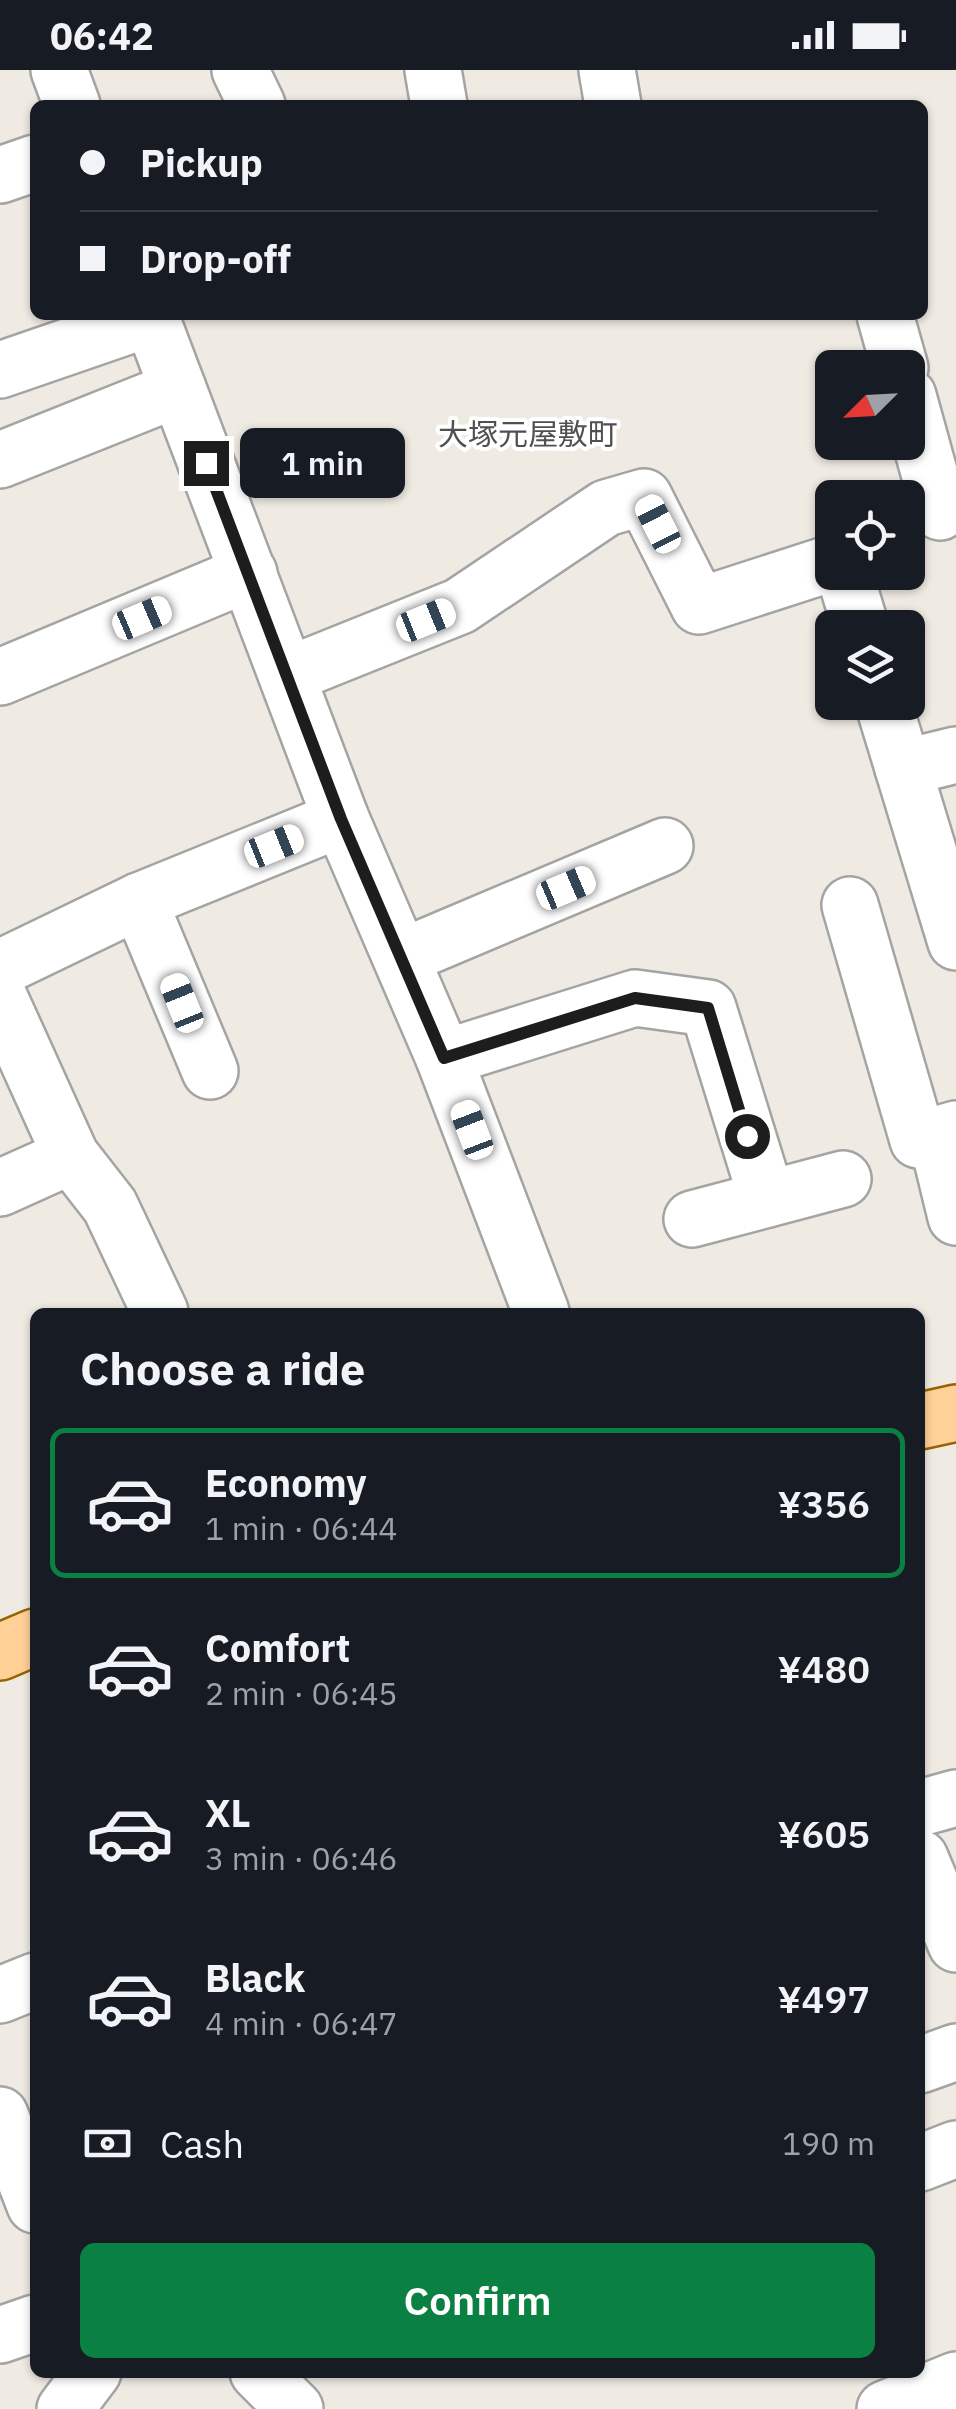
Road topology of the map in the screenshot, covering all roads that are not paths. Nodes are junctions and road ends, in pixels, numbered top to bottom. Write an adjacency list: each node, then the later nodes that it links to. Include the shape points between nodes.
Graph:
1 (59, 70): 5 (street)
2 (240, 70): 6 (street)
3 (434, 70): 7 (street)
4 (608, 70): 8 (street)
5 (70, 100)
6 (255, 100)
7 (438, 100)
8 (612, 100)
9 (30, 165): 10 (street)
10 (0, 175)
11 (142, 320): 15 (street)
12 (152, 320): 16 (street)
13 (886, 320): 14 (street)
14 (895, 350)
15 (0, 370)
16 (178, 389): 17 (street); 21 (street)
17 (0, 460)
18 (922, 460): 19 (street)
19 (934, 514)
20 (815, 568): 22 (street, via 699,606 644,496 606,508 460,606)
21 (249, 573): 22 (street); 23 (street)
22 (288, 674): 27 (street)
23 (0, 677)
24 (888, 720): 26 (street)
25 (956, 755): 26 (street)
26 (903, 768): 31 (street)
27 (341, 819): 29 (street); 32 (street)
28 (664, 846): 32 (street)
29 (140, 901): 33 (street); 36 (street)
30 (850, 905): 37 (street, via 918,1140)
31 (956, 942)
32 (402, 957): 35 (street)
33 (0, 968)
34 (0, 998): 38 (street)
35 (444, 1058): 41 (street, via 635,998 708,1008); 45 (street)
36 (210, 1071)
37 (946, 1132): 42 (street)
38 (71, 1156): 40 (street); 44 (street, via 110,1206)
39 (843, 1179): 41 (street)
40 (0, 1188)
41 (767, 1200): 43 (street)
42 (956, 1217)
43 (692, 1220)
44 (158, 1308)
45 (539, 1308)
46 (956, 1413): 47 (main road)
47 (925, 1419)
48 (30, 1639): 49 (main road)
49 (0, 1652)
50 (956, 1798): 51 (street)
51 (925, 1807)
52 (925, 1870): 53 (street)
53 (956, 1944)
54 (30, 1983): 55 (street)
55 (0, 1995)
56 (956, 2052): 57 (street)
57 (925, 2064)
58 (0, 2116): 61 (street)
59 (956, 2149): 60 (street)
60 (925, 2161)
61 (30, 2193)
62 (30, 2326): 63 (street)
63 (0, 2335)
64 (88, 2378): 66 (street)
65 (264, 2378): 67 (street)
66 (65, 2409)
67 (295, 2409)

